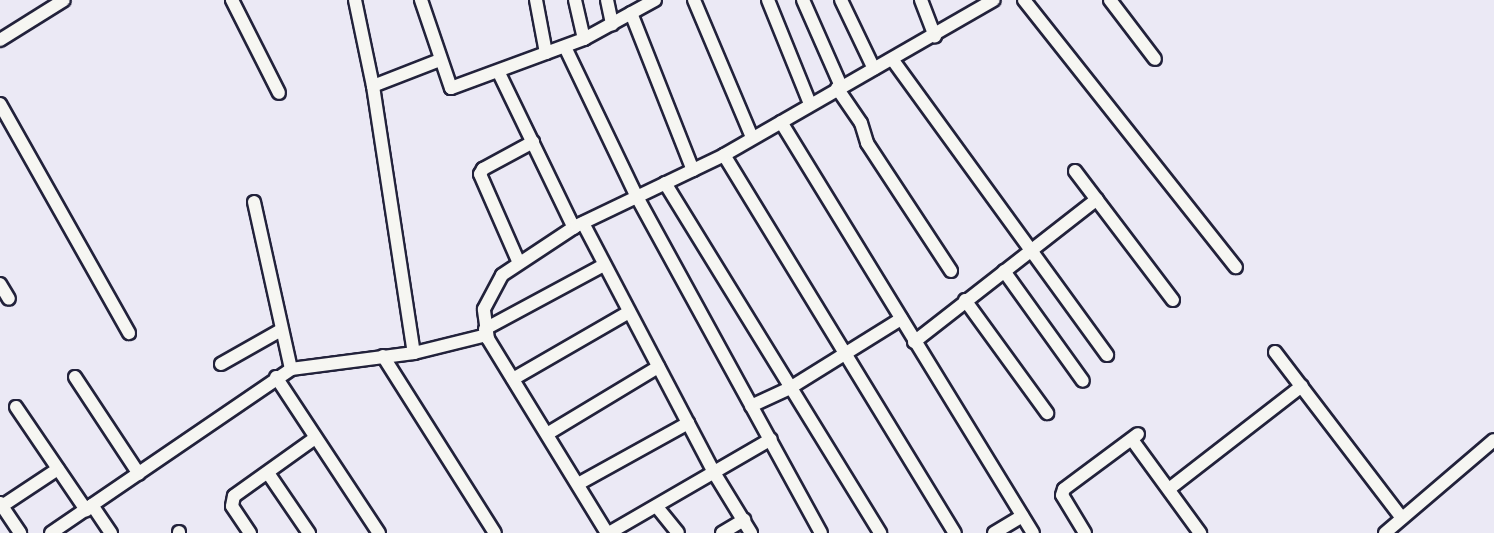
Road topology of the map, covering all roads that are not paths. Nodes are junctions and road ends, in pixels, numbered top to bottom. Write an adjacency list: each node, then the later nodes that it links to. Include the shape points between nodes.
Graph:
1 (64, 0): 21 (street)
2 (232, 0): 31 (street)
3 (355, 0): 29 (street)
4 (422, 0): 26 (street)
5 (536, 0): 23 (street)
6 (575, 0): 20 (street)
7 (607, 0): 18 (street)
8 (655, 0): 17 (street)
9 (694, 0): 35 (street)
10 (768, 0): 33 (street)
11 (803, 0): 30 (street)
12 (842, 0): 27 (street)
13 (921, 0): 19 (street)
14 (994, 0): 19 (street)
15 (1024, 0): 48 (street)
16 (1110, 0): 25 (street)
17 (631, 13): 18 (street); 38 (street)
18 (612, 24): 20 (street)
19 (934, 36): 24 (street)
20 (584, 39): 22 (street)
21 (0, 40)
22 (565, 47): 23 (street); 41 (street)
23 (546, 53): 28 (street)
24 (892, 59): 27 (street); 45 (street)
25 (1155, 59)
26 (440, 60): 28 (street, via 450,88); 29 (street)
27 (873, 69): 30 (street)
28 (499, 72): 36 (street)
29 (373, 86): 62 (street)
30 (839, 87): 33 (street); 49 (street, via 861,123 867,143)
31 (279, 93)
32 (0, 104): 59 (street)
33 (810, 104): 34 (street)
34 (781, 122): 35 (street); 56 (street)
35 (752, 137): 37 (street)
36 (533, 142): 44 (street); 46 (street, via 480,174)
37 (724, 155): 38 (street); 63 (street)
38 (693, 170): 40 (street)
39 (1075, 171): 42 (street)
40 (665, 183): 41 (street); 74 (street)
41 (638, 197): 44 (street); 75 (street)
42 (1097, 199): 45 (street); 54 (street)
43 (254, 202): 57 (street)
44 (578, 226): 46 (street); 47 (street)
45 (1030, 251): 50 (street); 64 (street)
46 (519, 263): 58 (street, via 502,275 488,300)
47 (604, 265): 55 (street); 58 (street)
48 (1236, 267)
49 (951, 271)
50 (1004, 271): 53 (street); 72 (street)
51 (0, 284): 52 (street)
52 (9, 299)
53 (965, 300): 60 (street); 77 (street)
54 (1173, 300)
55 (629, 312): 67 (street); 71 (street)
56 (901, 319): 60 (street); 63 (street)
57 (282, 330): 66 (street); 68 (street)
58 (486, 332): 62 (street); 71 (street)
59 (129, 333)
60 (914, 342): 92 (street)
61 (1275, 352): 73 (street)
62 (414, 353): 65 (street)
63 (844, 353): 74 (street); 108 (street)
64 (1107, 355)
65 (383, 356): 68 (street); 101 (street)
66 (220, 364)
67 (658, 367): 78 (street); 79 (street)
68 (291, 369): 70 (street)
69 (75, 377): 86 (street)
70 (276, 377): 80 (street); 86 (street)
71 (513, 379): 79 (street)
72 (1083, 381)
73 (1302, 386): 88 (street); 93 (street)
74 (790, 388): 75 (street); 107 (street)
75 (751, 406): 81 (street)
76 (16, 408): 83 (street)
77 (1047, 413)
78 (688, 423): 84 (street); 87 (street)
79 (547, 434): 87 (street)
80 (315, 438): 85 (street); 100 (street)
81 (771, 440): 84 (street); 106 (street)
82 (1494, 440): 93 (street)
83 (58, 469): 89 (street); 90 (street)
84 (713, 471): 91 (street); 94 (street)
85 (268, 473): 98 (street, via 232,501); 99 (street)
86 (139, 474): 90 (street)
87 (578, 484): 102 (street)
88 (1169, 489): 111 (street, via 1136,437 1064,489 1062,495); 112 (street)
89 (1, 505): 95 (street)
90 (89, 507): 96 (street); 97 (street)
91 (657, 507): 102 (street); 103 (street)
92 (1022, 516): 109 (street); 110 (street)
93 (1402, 518): 113 (street)
94 (744, 520): 104 (street); 105 (street)
95 (20, 533)
96 (51, 533)
97 (111, 533)
98 (250, 533)
99 (309, 533)
100 (379, 533)
101 (495, 533)
102 (608, 533)
103 (678, 533)
104 (722, 533)
105 (751, 533)
106 (821, 533)
107 (880, 533)
108 (955, 533)
109 (994, 533)
110 (1033, 533)
111 (1085, 533)
112 (1200, 533)
113 (1385, 533)

